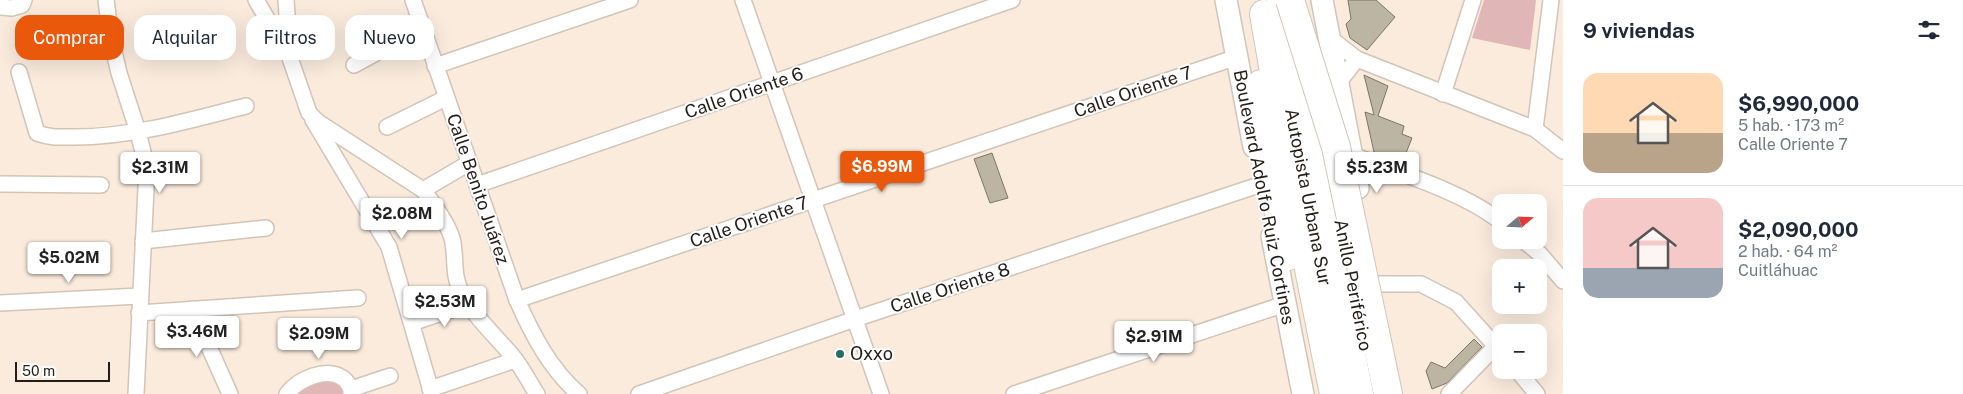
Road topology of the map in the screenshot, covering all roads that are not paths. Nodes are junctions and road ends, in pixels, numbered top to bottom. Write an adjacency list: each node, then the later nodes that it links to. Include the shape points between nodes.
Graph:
1 (24, 0): 19 (street, via 22,5 12,8)
2 (106, 0): 40 (street, via 119,73)
3 (256, 0): 20 (street)
4 (286, 0): 21 (street)
5 (413, 0): 22 (street, Calle Benito Juárez)
6 (630, 0): 30 (street)
7 (742, 0): 33 (street)
8 (1012, 0): 33 (street, Calle Oriente 6)
9 (1226, 0): 24 (main road, Boulevard Adolfo Ruiz Cortines)
10 (1257, 0): 84 (highway, via 1264,138)
11 (1262, 0): 85 (highway, via 1304,244)
12 (1270, 0): 86 (highway, Autopista Urbana Sur)
13 (1280, 0): 87 (highway, Autopista Urbana Sur)
14 (1290, 0): 89 (highway, bridge, via 1336,147)
15 (1297, 0): 50 (highway, Anillo Periférico)
16 (1322, 0): 23 (main road)
17 (1473, 0): 34 (street)
18 (1552, 0): 39 (street)
19 (0, 7)
20 (265, 15)
21 (287, 15)
22 (418, 15)
23 (1330, 38): 25 (street); 32 (main road)
24 (1237, 57): 45 (main road, Boulevard Adolfo Ruiz Cortines); 49 (street, Calle Oriente 7)
25 (1357, 59): 32 (street); 34 (street)
26 (291, 60): 37 (street)
27 (363, 60): 29 (street)
28 (433, 60): 30 (street, Calle Benito Juárez)
29 (354, 65)
30 (435, 66): 35 (street, Calle Benito Juárez)
31 (19, 72): 40 (street, via 37,133 47,137 98,137)
32 (1339, 82): 42 (main road)
33 (772, 83): 47 (street, Calle Oriente 6); 49 (street)
34 (1443, 94): 39 (street)
35 (446, 98): 38 (street); 43 (street, Calle Benito Juárez)
36 (246, 106): 40 (street)
37 (309, 113): 48 (street); 66 (street, via 389,248)
38 (387, 127)
39 (1535, 130): 41 (street)
40 (138, 132): 53 (street, via 147,168)
41 (1563, 151)
42 (1352, 155): 51 (street, via 1446,192); 56 (main road)
43 (469, 163): 47 (street, Calle Benito Juárez); 48 (street)
44 (0, 184): 46 (street)
45 (1262, 184): 62 (main road, Boulevard Adolfo Ruiz Cortines); 65 (street, Calle Oriente 8)
46 (101, 185)
47 (476, 185): 59 (street, Calle Benito Juárez)
48 (423, 190): 61 (street, via 450,234 455,276)
49 (813, 200): 59 (street, Calle Oriente 7); 65 (street)
50 (1337, 203): 67 (highway); 88 (highway, Anillo Periférico)
51 (1492, 215)
52 (266, 228): 53 (street)
53 (143, 241): 57 (street)
54 (1534, 249): 55 (street)
55 (1563, 281)
56 (1376, 284): 67 (main road); 68 (street, via 1420,284 1456,302)
57 (140, 296): 60 (street); 64 (street)
58 (358, 298): 63 (street)
59 (517, 300): 79 (street, Calle Benito Juárez, via 544,354)
60 (0, 303)
61 (468, 304): 66 (street); 70 (street)
62 (1285, 304): 82 (street); 83 (main road, Boulevard Adolfo Ruiz Cortines)
63 (192, 309): 64 (street); 76 (street)
64 (139, 313): 75 (street)
65 (855, 319): 80 (street, Calle Oriente 8); 81 (street)
66 (412, 323): 74 (street)
67 (1388, 341): 90 (main road)
68 (1492, 341)
69 (1492, 355): 91 (street)
70 (516, 360): 74 (street); 78 (street)
71 (390, 376): 73 (street)
72 (1524, 379): 92 (street)
73 (351, 391): 77 (street, via 335,374 324,374 300,382)
74 (431, 392)
75 (136, 394)
76 (230, 394)
77 (286, 394)
78 (537, 394)
79 (579, 394)
80 (639, 394)
81 (881, 394)
82 (1014, 394)
83 (1302, 394)
84 (1316, 394)
85 (1334, 394)
86 (1346, 394)
87 (1358, 394)
88 (1374, 394)
89 (1388, 394)
90 (1398, 394)
91 (1449, 394)
92 (1537, 394)

